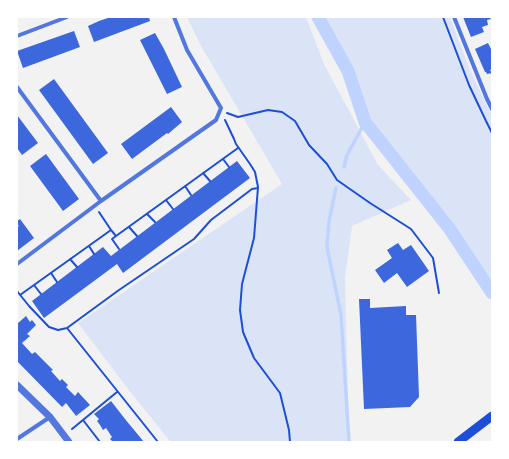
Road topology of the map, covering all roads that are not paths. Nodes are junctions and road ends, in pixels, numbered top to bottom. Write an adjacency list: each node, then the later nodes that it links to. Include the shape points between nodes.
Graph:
1 (67, 17): 4 (street)
2 (174, 17): 7 (street, via 187,50 221,110 216,120)
3 (454, 17): 6 (street)
4 (17, 36)
5 (17, 87): 7 (street)
6 (492, 109)
7 (101, 201): 8 (street)
8 (17, 264)
9 (17, 384): 11 (street)
10 (492, 416): 13 (main road)
11 (50, 417): 12 (street); 14 (street)
12 (17, 439)
13 (469, 439): 15 (main road)
14 (69, 442)
15 (458, 442)

